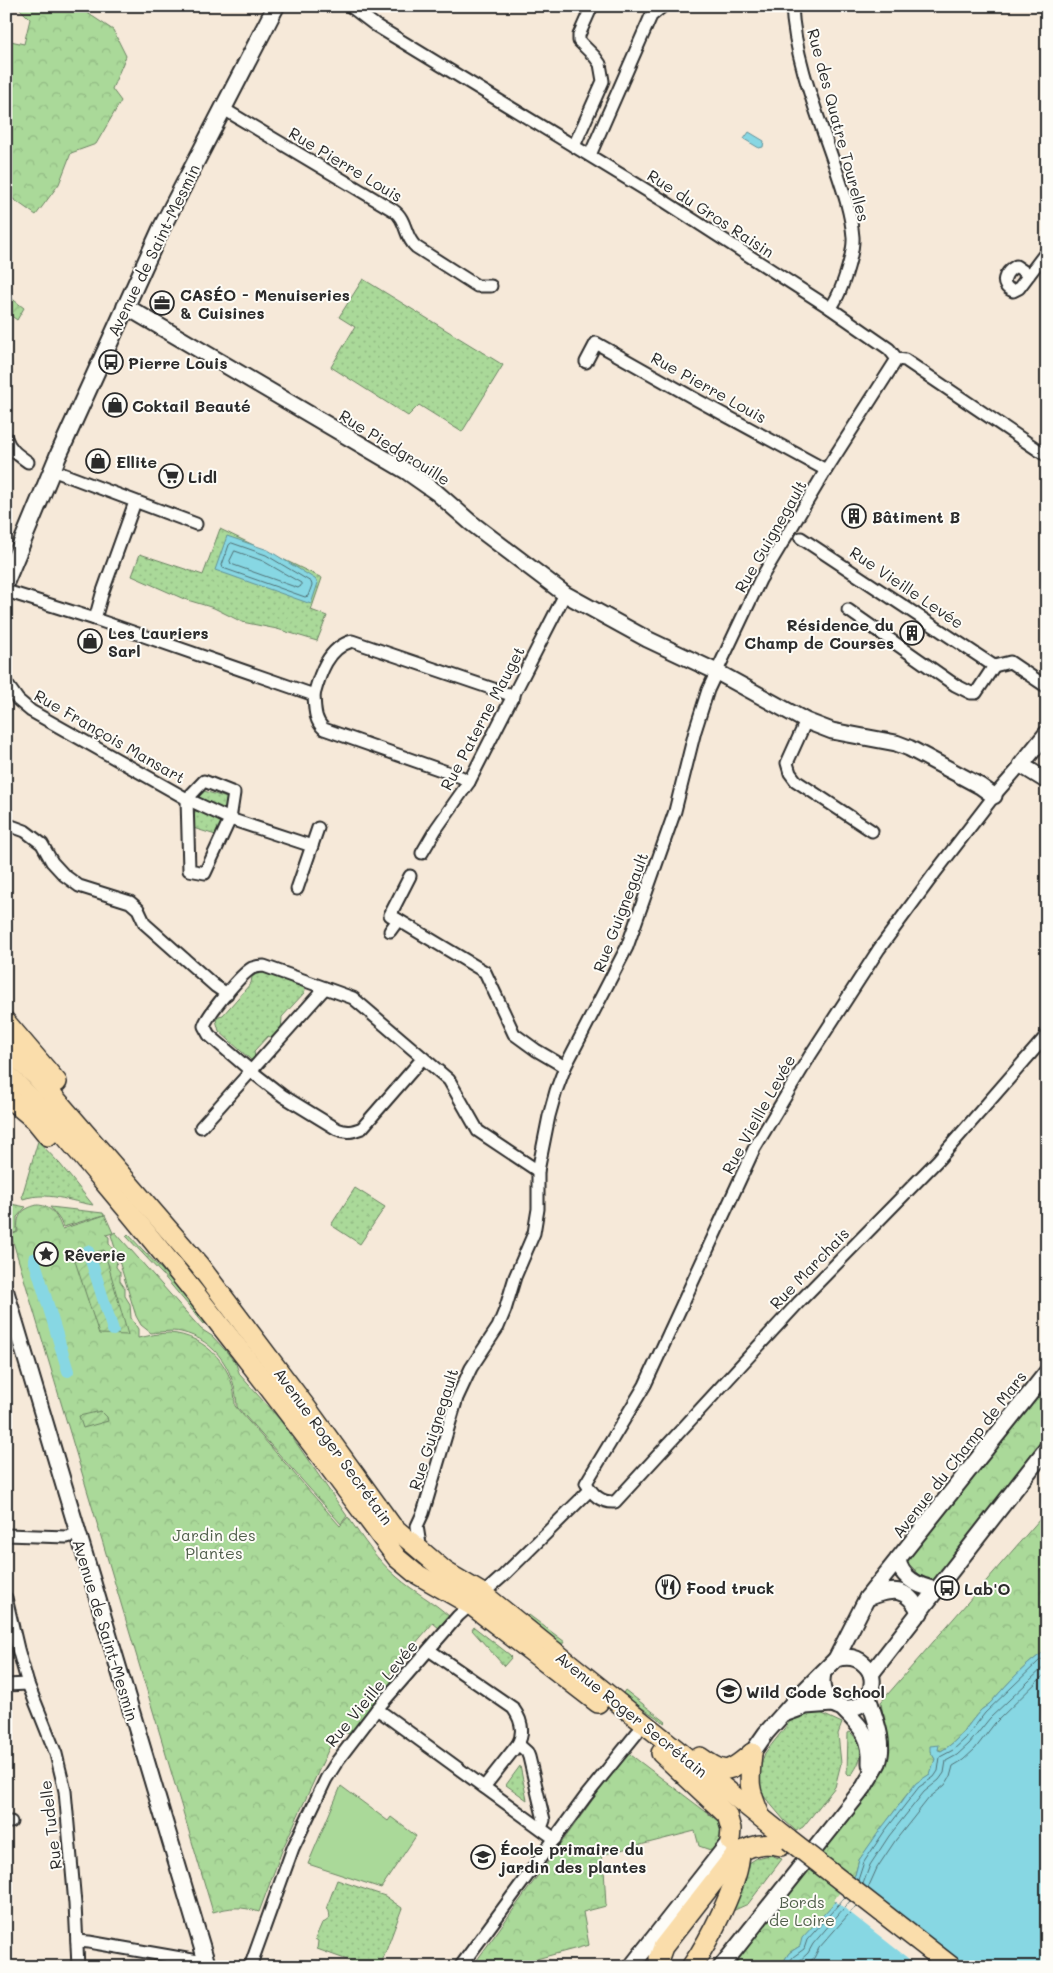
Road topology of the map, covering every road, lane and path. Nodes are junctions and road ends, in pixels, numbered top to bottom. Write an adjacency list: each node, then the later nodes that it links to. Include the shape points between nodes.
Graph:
1 (276, 6): 6 (main road, Avenue de Saint-Mesmin)
2 (350, 6): 7 (street, Rue du Gros Raisin, via 375,25)
3 (592, 6): 7 (street, via 579,41 600,64 603,81)
4 (663, 6): 8 (street, via 651,16)
5 (792, 6): 13 (street, Rue des Quatre Tourelles, via 802,64 846,196 853,238 843,284)
6 (222, 108): 11 (street, Rue Pierre Louis, via 394,210 402,218 416,247 477,286); 12 (main road, Avenue de Saint-Mesmin)
7 (574, 146): 8 (street, Rue du Gros Raisin)
8 (590, 155): 13 (street, Rue du Gros Raisin)
9 (1047, 251): 10 (street)
10 (1029, 275)
11 (491, 286)
12 (125, 306): 19 (main road, Avenue de Saint-Mesmin); 26 (street, Rue Piedgrouille, via 406,471)
13 (830, 308): 14 (street, Rue du Gros Raisin)
14 (897, 358): 17 (street, Rue du Gros Raisin, via 905,360); 20 (street, Rue Guignegault)
15 (586, 362): 20 (street, Rue Pierre Louis, via 596,343)
16 (6, 438): 18 (street, via 15,454)
17 (1047, 456)
18 (28, 462)
19 (52, 470): 21 (street); 24 (main road, Avenue de Saint-Mesmin)
20 (826, 470): 30 (street, Rue Guignegault, via 760,580)
21 (135, 502): 22 (street); 28 (street)
22 (196, 524)
23 (801, 538): 29 (street, Rue Vieille Levée)
24 (6, 581)
25 (6, 591): 28 (street)
26 (565, 594): 30 (street, Rue Piedgrouille, via 647,639); 34 (street, Rue Paterne Mauget)
27 (848, 610): 29 (street, via 971,693 976,693)
28 (95, 619): 33 (street)
29 (994, 666): 32 (street, via 1010,662)
30 (717, 672): 36 (street, Rue Piedgrouille); 59 (street, Rue Guignegault, via 695,731 675,811 627,947)
31 (6, 683): 35 (street, Rue François Mansart)
32 (1047, 687)
33 (314, 695): 34 (street, via 328,658 340,646 352,641); 39 (street, via 316,718 324,729)
34 (514, 696): 39 (street, Rue Paterne Mauget)
35 (12, 699): 42 (street, Rue François Mansart)
36 (806, 721): 41 (street, Rue Piedgrouille, via 832,731 909,748); 46 (street, via 787,763 790,773 796,781)
37 (1047, 733): 38 (street, Rue Vieille Levée)
38 (1021, 765): 40 (street); 41 (street, Rue Vieille Levée)
39 (469, 782): 48 (street, Rue Paterne Mauget)
40 (1047, 782)
41 (994, 796): 70 (street, Rue Vieille Levée, via 879,949 754,1149 645,1385 586,1484)
42 (187, 799): 43 (street, Rue François Mansart); 43 (street, Rue François Mansart, via 204,781 234,792); 43 (street, Rue François Mansart, via 190,870 205,874)
43 (230, 819): 47 (street, Rue François Mansart)
44 (6, 824): 54 (street, via 25,831 42,844 64,876 79,886 130,902 138,909 145,924)
45 (318, 828): 47 (street)
46 (872, 831)
47 (312, 846): 50 (street)
48 (422, 853)
49 (410, 876): 51 (street, via 390,915)
50 (297, 889)
51 (398, 920): 52 (street); 59 (street, via 485,972 514,1034)
52 (390, 931)
53 (324, 988): 54 (street, via 264,966 253,968); 58 (street, via 352,998); 60 (street)
54 (227, 994): 60 (street, via 204,1026 209,1035)
55 (6, 1022): 65 (main road, via 98,1129)
56 (1047, 1035): 70 (street, Rue Marchais, via 938,1160 799,1302 615,1502 606,1503)
57 (6, 1048): 65 (main road, Avenue Roger Secrétain, via 36,1076)
58 (423, 1058): 60 (street, via 362,1128 347,1133 283,1096); 64 (street, via 449,1080 478,1131)
59 (565, 1067): 64 (street, Rue Guignegault, via 549,1116)
60 (251, 1071): 63 (street)
61 (6, 1073): 66 (main road, Avenue Roger Secrétain, via 40,1106)
62 (6, 1096): 66 (main road, via 35,1120)
63 (201, 1127)
64 (538, 1170): 72 (street, Rue Guignegault, via 534,1233 498,1327 470,1368 457,1398)
65 (198, 1264): 71 (main road, Avenue Roger Secrétain)
66 (184, 1278): 80 (main road, Avenue Roger Secrétain, via 397,1558 415,1573)
67 (6, 1292): 73 (street, Avenue de Saint-Mesmin)
68 (1047, 1372): 76 (street, Avenue du Champ de Mars)
69 (1047, 1448): 77 (street)
70 (590, 1490): 80 (street, Rue Vieille Levée)
71 (392, 1526): 72 (street); 75 (main road, Avenue Roger Secrétain)
72 (417, 1526): 75 (street, Rue Guignegault)
73 (77, 1534): 74 (street, via 67,1537); 105 (street, Avenue de Saint-Mesmin)
74 (6, 1535)
75 (421, 1552): 80 (main road, Avenue Roger Secrétain)
76 (898, 1559): 77 (street, Avenue du Champ de Mars, via 904,1574 914,1582); 79 (street, Avenue du Champ de Mars)
77 (938, 1590): 81 (street)
78 (6, 1598): 86 (street, Rue Tudelle)
79 (867, 1598): 81 (street, via 882,1592 906,1593); 83 (street, Avenue du Champ de Mars)
80 (477, 1600): 82 (street, Rue Vieille Levée, via 458,1616); 91 (main road, Avenue Roger Secrétain); 93 (main road, Avenue Roger Secrétain)
81 (920, 1613): 85 (street)
82 (429, 1650): 90 (street, Rue Vieille Levée); 94 (street, via 513,1708 521,1722 522,1737)
83 (836, 1659): 84 (street, Avenue du Champ de Mars); 85 (street, via 852,1657 860,1660)
84 (823, 1673): 89 (street, via 824,1695); 92 (street, Avenue du Champ de Mars)
85 (871, 1674): 88 (street, via 872,1689)
86 (28, 1684): 87 (street); 104 (street, Rue Tudelle, via 56,1754 65,1790)
87 (6, 1685)
88 (868, 1697): 89 (street, Avenue du Champ de Mars, via 857,1706); 97 (street, via 880,1738 878,1762)
89 (837, 1706): 92 (street, Avenue du Champ de Mars, via 806,1706); 97 (street, via 859,1725 869,1740)
90 (377, 1709): 98 (street); 107 (street, Rue Vieille Levée, via 326,1779 293,1848)
91 (630, 1713): 96 (main road, via 723,1770 733,1769); 99 (main road, Avenue Roger Secrétain)
92 (783, 1715): 96 (street, Avenue du Champ de Mars)
93 (637, 1733): 95 (main road, Avenue Roger Secrétain); 101 (street)
94 (518, 1744): 98 (street); 100 (street, via 529,1757 544,1820)
95 (661, 1753): 102 (main road, Avenue Roger Secrétain); 103 (main road, via 726,1815)
96 (752, 1753): 99 (main road, via 749,1781)
97 (869, 1778): 112 (street)
98 (484, 1787): 100 (street)
99 (761, 1816): 102 (main road, Avenue Roger Secrétain)
100 (541, 1828): 101 (street)
101 (555, 1839): 108 (street)
102 (784, 1844): 103 (main road); 113 (main road); 114 (main road, bridge)
103 (735, 1846): 109 (street); 110 (main road, via 734,1856 663,1947); 111 (main road, via 740,1859 729,1893 705,1946)
104 (77, 1942): 105 (street); 106 (street, Rue Tudelle)
105 (207, 1963)
106 (78, 1967)
107 (250, 1967)
108 (460, 1967)
109 (631, 1967)
110 (660, 1967)
111 (691, 1967)
112 (721, 1967)
113 (935, 1967)
114 (952, 1967)

